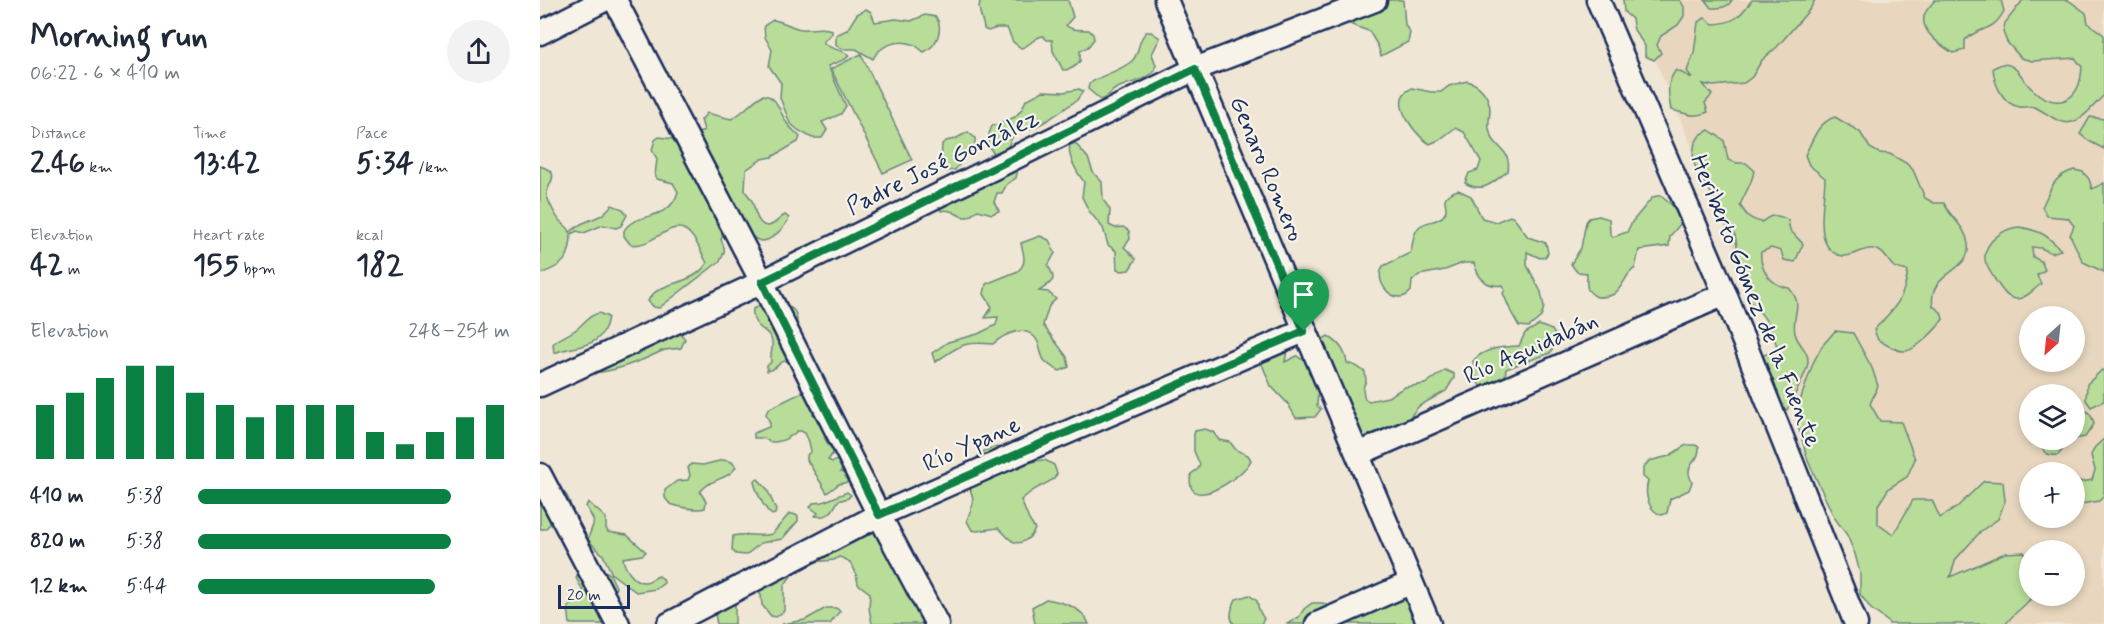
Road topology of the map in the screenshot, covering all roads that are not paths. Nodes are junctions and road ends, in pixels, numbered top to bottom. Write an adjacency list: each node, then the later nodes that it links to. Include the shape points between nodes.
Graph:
1 (604, 0): 6 (street)
2 (615, 0): 8 (street)
3 (1166, 0): 7 (street, Genaro Romero)
4 (1376, 0): 7 (street, Padre José González)
5 (1598, 0): 9 (street, Heriberto Gómez de la Fuente)
6 (540, 33)
7 (1195, 69): 8 (street, Padre José González); 10 (street, Genaro Romero)
8 (762, 282): 11 (street, Padre José González); 14 (street)
9 (1725, 294): 12 (street, Río Aquidabán); 21 (street, Heriberto Gómez de la Fuente)
10 (1304, 331): 12 (street, Genaro Romero); 14 (street, Río Ypane)
11 (540, 385)
12 (1358, 454): 15 (street, Genaro Romero)
13 (542, 486): 16 (street)
14 (879, 515): 17 (street, Río Ypane); 18 (street)
15 (1410, 583): 19 (street); 20 (street, Genaro Romero)
16 (618, 624)
17 (669, 624)
18 (937, 624)
19 (1317, 624)
20 (1429, 624)
21 (1856, 624)

